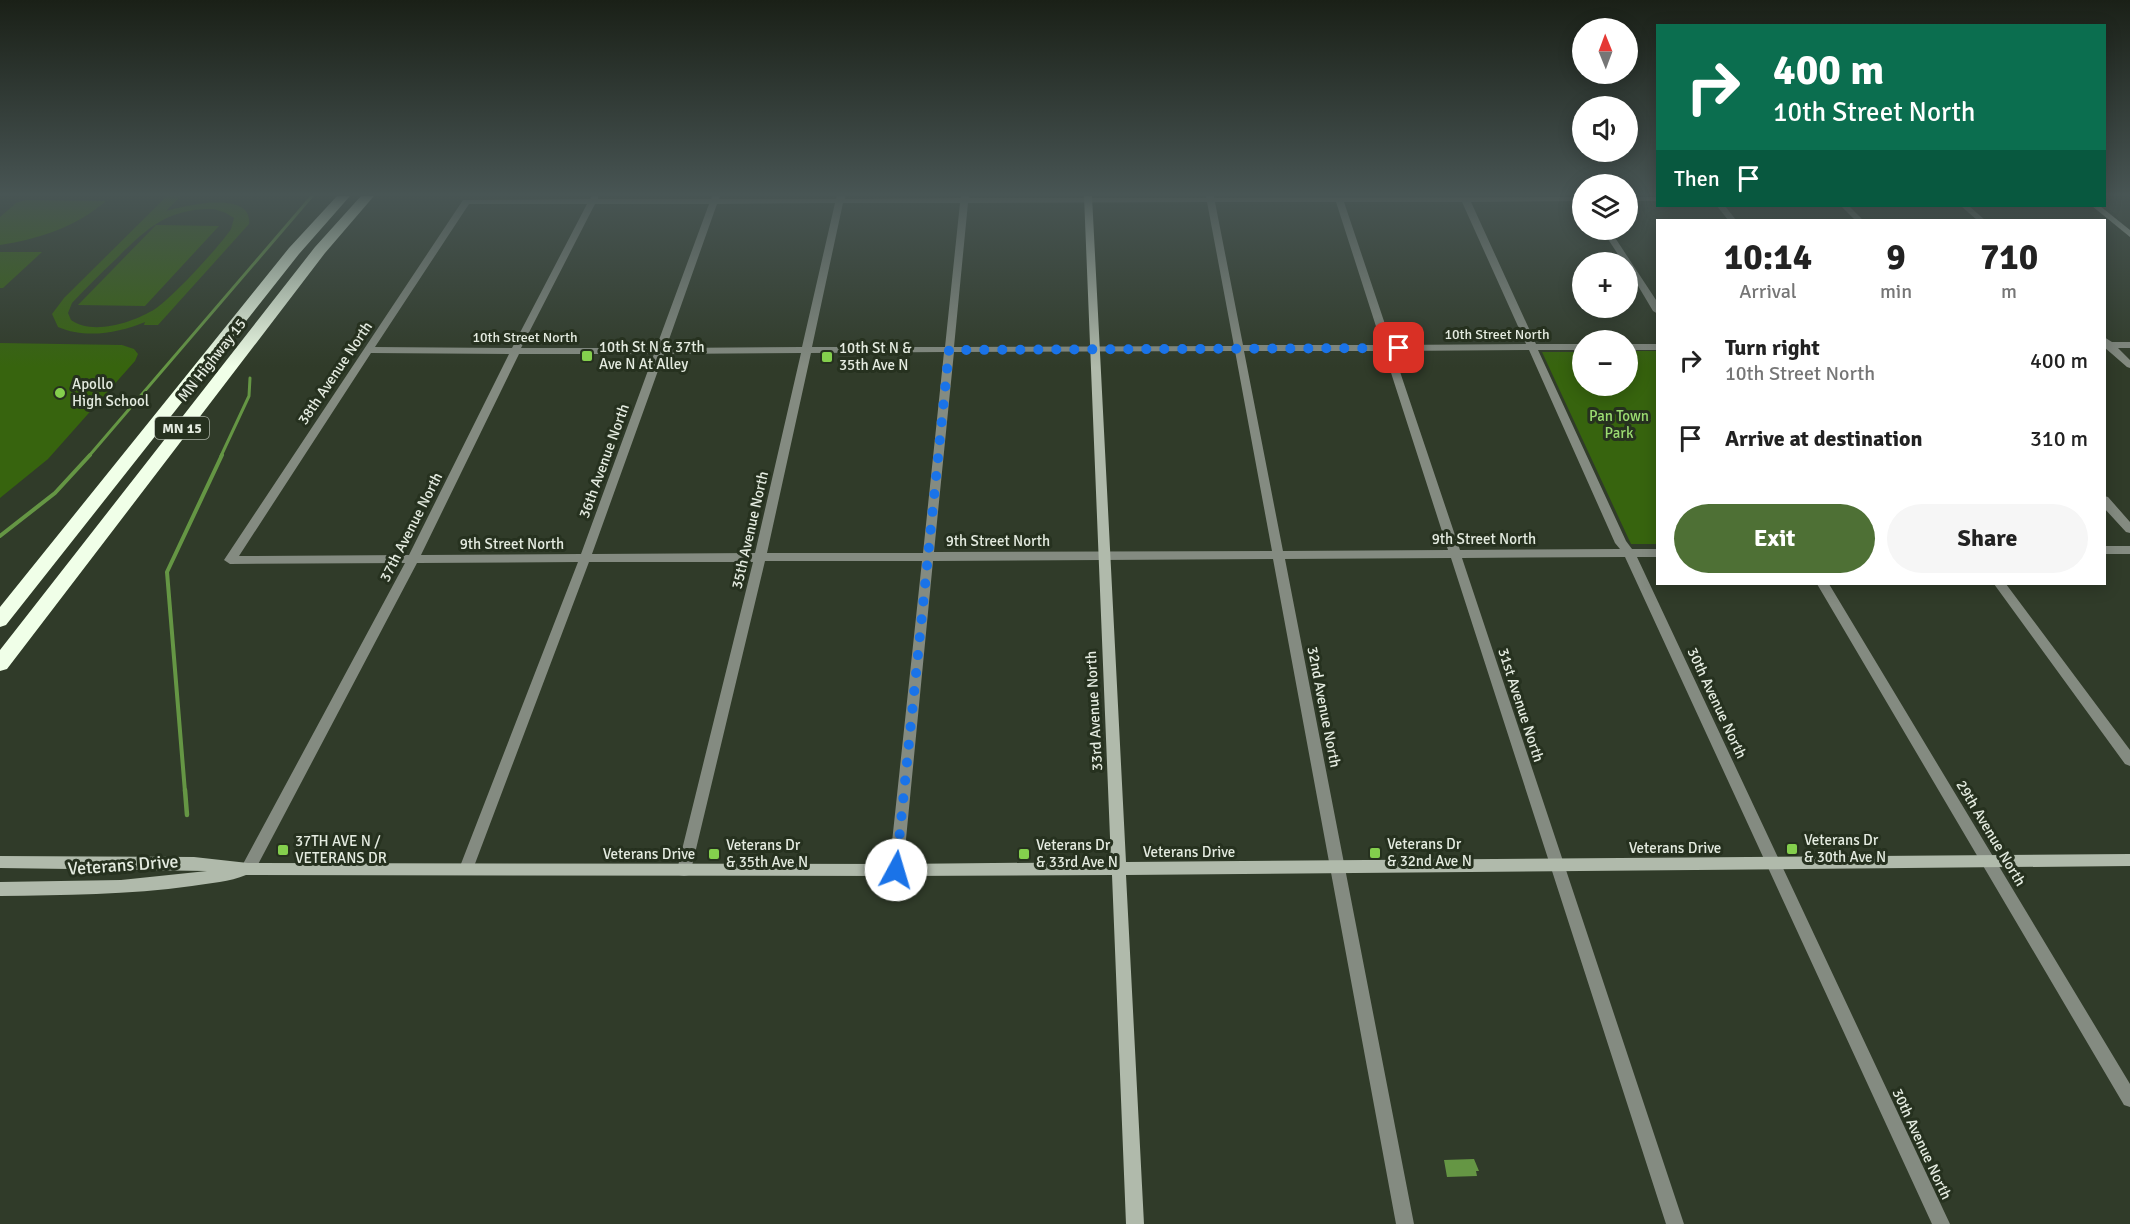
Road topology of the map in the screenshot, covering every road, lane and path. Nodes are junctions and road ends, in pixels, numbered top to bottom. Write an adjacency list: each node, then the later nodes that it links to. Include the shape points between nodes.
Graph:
1 (292, 253): 45 (highway, MN Highway 15 / MN 15)
2 (318, 253): 46 (highway, MN Highway 15 / MN 15)
3 (432, 253): 23 (street, 38th Avenue North)
4 (566, 253): 26 (street, 37th Avenue North)
5 (695, 253): 27 (street, 36th Avenue North)
6 (829, 253): 24 (street, 35th Avenue North)
7 (959, 253): 25 (street)
8 (1091, 253): 21 (main road, 33rd Avenue North)
9 (1221, 253): 22 (street, 32nd Avenue North)
10 (1357, 253): 20 (street, 31st Avenue North)
11 (1491, 253): 16 (street, 30th Avenue North)
12 (1638, 280): 13 (street)
13 (1656, 308)
14 (2106, 343): 15 (street); 28 (street)
15 (2130, 345)
16 (1534, 347): 17 (street, 10th Street North); 20 (street, 10th Street North); 33 (street, 30th Avenue North, via 1621,543)
17 (1572, 347)
18 (1638, 347): 19 (street)
19 (1656, 347)
20 (1388, 348): 22 (street, 10th Street North); 35 (street, 31st Avenue North)
21 (1095, 349): 22 (street, 10th Street North); 25 (street, 10th Street North); 37 (main road, 33rd Avenue North)
22 (1239, 349): 36 (street, 32nd Avenue North)
23 (368, 350): 26 (street, 10th Street North); 42 (street, 38th Avenue North)
24 (807, 350): 25 (street, 10th Street North); 27 (street, 10th Street North); 38 (street, 35th Avenue North)
25 (949, 350): 39 (street)
26 (515, 351): 27 (street, 10th Street North); 41 (street, 37th Avenue North)
27 (660, 351): 40 (street, 36th Avenue North)
28 (2130, 364)
29 (2106, 502): 30 (street)
30 (2130, 529)
31 (2106, 550): 32 (street)
32 (2130, 550)
33 (1629, 553): 34 (street, 9th Street North); 35 (street, 9th Street North); 53 (street, 30th Avenue North)
34 (1656, 553)
35 (1455, 554): 36 (street, 9th Street North); 54 (street, 31st Avenue North)
36 (1278, 555): 37 (street, 9th Street North); 55 (street, 32nd Avenue North)
37 (1104, 556): 39 (street, 9th Street North); 58 (main road, 33rd Avenue North)
38 (760, 557): 39 (street, 9th Street North); 40 (street, 9th Street North); 59 (street, 35th Avenue North)
39 (928, 557): 60 (street)
40 (585, 558): 41 (street, 9th Street North); 57 (street, 36th Avenue North)
41 (413, 559): 42 (street, 9th Street North); 56 (street, 37th Avenue North)
42 (230, 560)
43 (1824, 585): 52 (street, 29th Avenue North)
44 (2001, 585): 49 (street)
45 (0, 620)
46 (28, 627): 47 (highway, MN Highway 15 / MN 15); 48 (highway)
47 (0, 664)
48 (0, 672)
49 (2130, 760)
50 (2130, 860): 52 (main road, Veterans Drive)
51 (0, 862): 56 (main road, Veterans Drive, via 194,863)
52 (1989, 862): 53 (main road, Veterans Drive); 62 (street, 29th Avenue North)
53 (1773, 863): 54 (main road, Veterans Drive); 66 (street, 30th Avenue North)
54 (1556, 865): 55 (main road, Veterans Drive); 65 (street, 31st Avenue North)
55 (1337, 867): 58 (main road, Veterans Drive); 64 (street, 32nd Avenue North)
56 (248, 869): 57 (main road, Veterans Drive); 61 (main road, Veterans Drive, via 198,880 152,884)
57 (466, 869): 59 (main road, Veterans Drive)
58 (1119, 869): 60 (main road, Veterans Drive); 63 (main road, 33rd Avenue North)
59 (684, 870): 60 (main road, Veterans Drive)
60 (896, 870)
61 (0, 888)
62 (2130, 1099)
63 (1135, 1224)
64 (1405, 1224)
65 (1675, 1224)
66 (1941, 1224)

